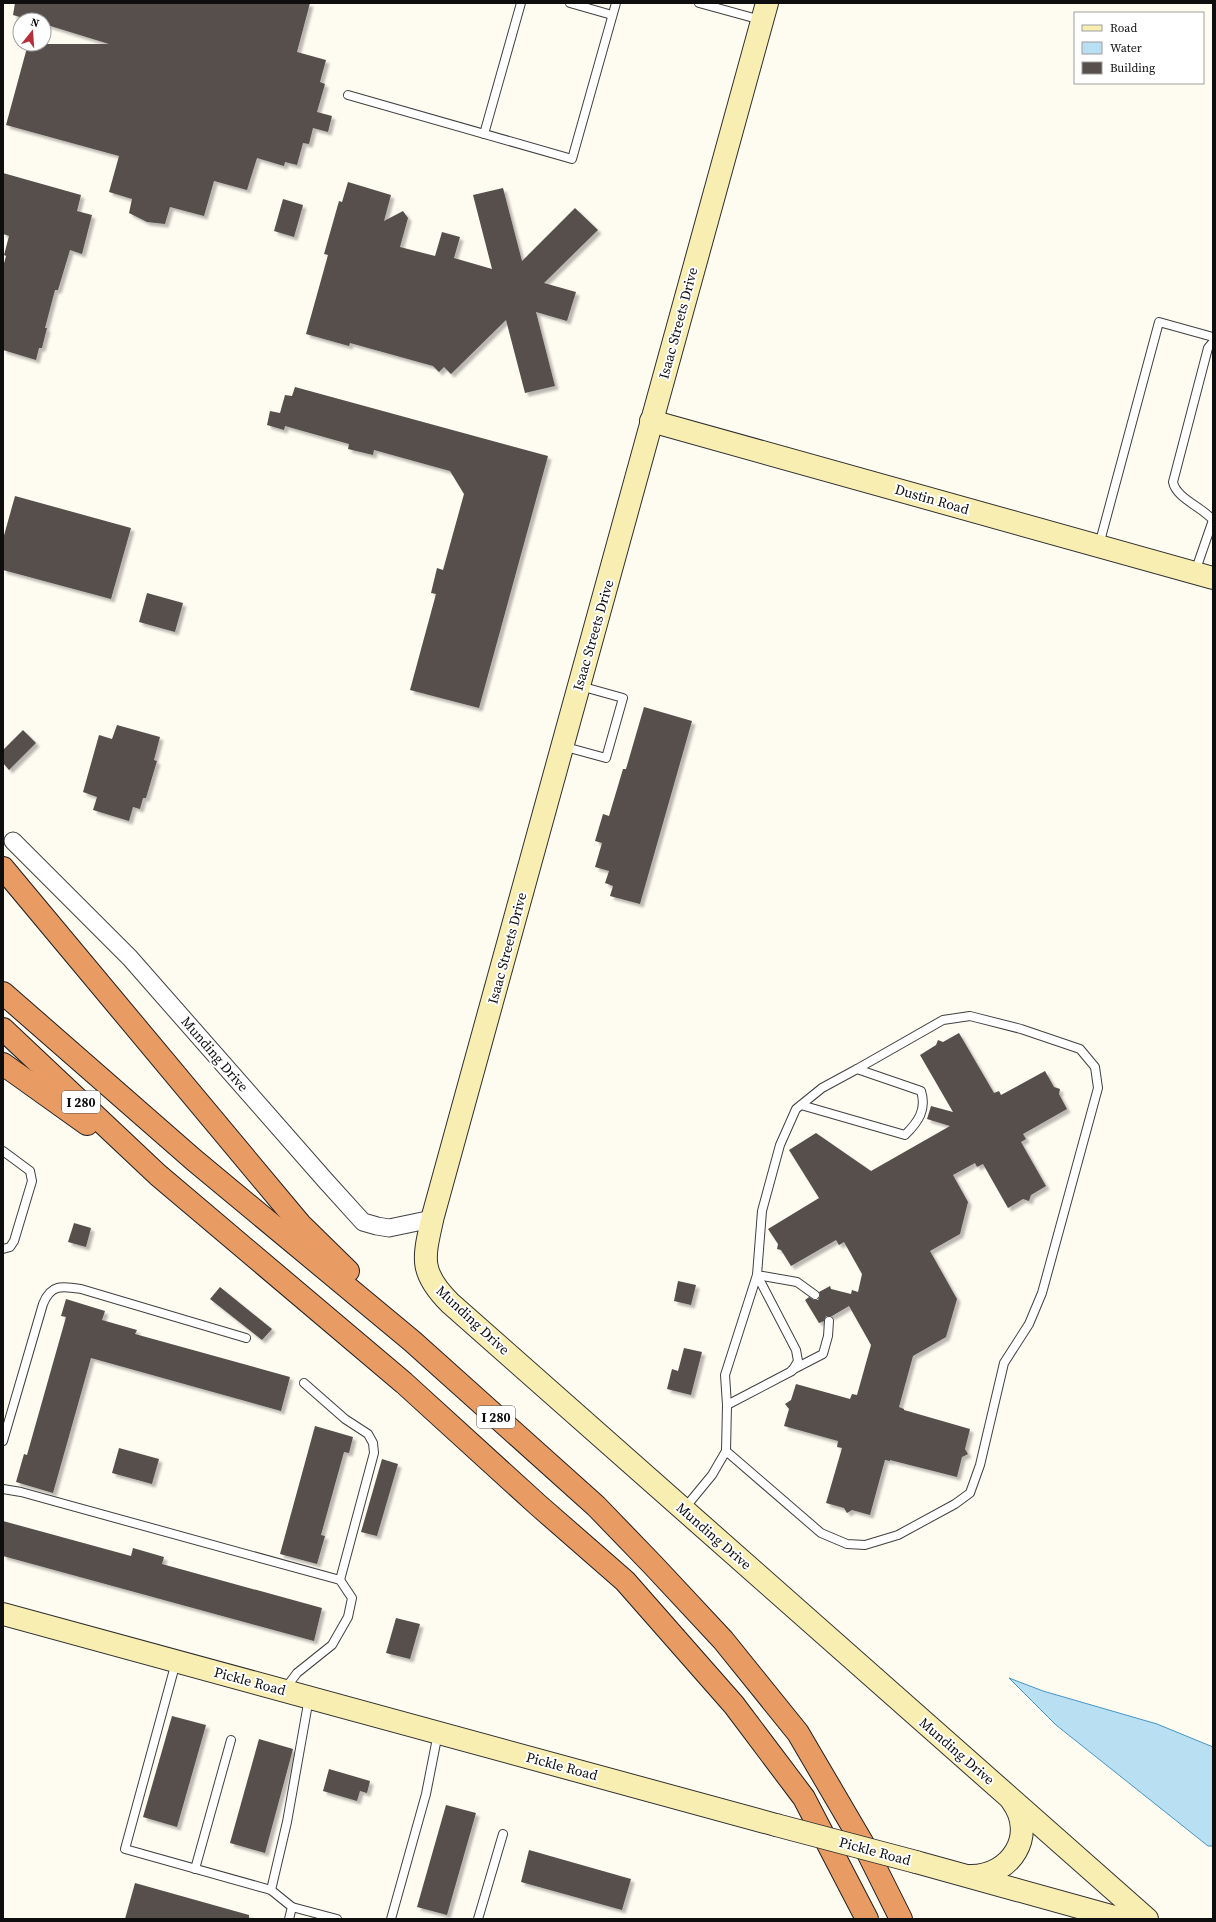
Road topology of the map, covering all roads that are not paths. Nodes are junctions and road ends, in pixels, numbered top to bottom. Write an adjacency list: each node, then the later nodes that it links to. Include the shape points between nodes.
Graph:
1 (521, 3): 8 (lane)
2 (570, 3): 6 (lane)
3 (616, 3): 6 (lane)
4 (699, 3): 5 (lane)
5 (765, 12): 11 (street, Isaac Streets Drive)
6 (612, 15): 8 (lane, via 572,159)
7 (348, 95): 8 (lane)
8 (484, 134)
9 (1213, 337): 13 (lane, via 1160,322)
10 (1213, 342): 12 (lane, via 1208,348 1173,482 1178,493 1206,512)
11 (651, 421): 13 (street, Dustin Road); 15 (street, Isaac Streets Drive)
12 (1213, 520): 14 (lane)
13 (1099, 546): 14 (street, Dustin Road)
14 (1204, 576)
15 (579, 686): 16 (street, Isaac Streets Drive); 16 (lane, via 623,698 606,758)
16 (562, 746): 26 (street, Isaac Streets Drive)
17 (13, 841): 26 (street, Munding Drive, via 130,958 363,1222 390,1228)
18 (3, 868): 33 (highway, via 300,1224 360,1282)
19 (3, 993): 33 (highway, I 280, via 194,1160)
20 (3, 1029): 25 (highway, I 280)
21 (3, 1064): 25 (highway)
22 (857, 1069): 23 (lane, via 822,1088); 23 (lane, via 922,1091 925,1102 917,1123 905,1135); 38 (lane, via 943,1020 970,1016 1021,1029 1080,1049 1095,1067 1098,1088 1042,1292 1029,1324 1004,1363 980,1465 970,1493 898,1535 865,1545 847,1544 821,1533)
23 (801, 1105): 29 (lane, via 796,1109 780,1145 762,1211)
24 (3, 1151): 27 (lane, via 30,1171 32,1181 14,1241 10,1247)
25 (158, 1175): 58 (highway, I 280, via 404,1383 538,1506 625,1581 734,1704 804,1798)
26 (432, 1219): 28 (street, Isaac Streets Drive, via 425,1256)
27 (3, 1249)
28 (426, 1268): 40 (street, Munding Drive, via 439,1291 450,1303)
29 (757, 1275): 30 (lane, via 797,1282); 34 (lane, via 796,1350 798,1361); 36 (lane, via 725,1375)
30 (815, 1295)
31 (829, 1321): 34 (lane, via 823,1354)
32 (246, 1338): 37 (lane, via 81,1289 55,1288 43,1304)
33 (412, 1341): 59 (highway, I 280, via 596,1506 723,1640 798,1734 866,1849)
34 (792, 1371): 36 (lane)
35 (304, 1383): 41 (lane, via 345,1419 364,1431 373,1443 374,1453)
36 (727, 1405): 38 (lane)
37 (3, 1441)
38 (726, 1451): 40 (lane, via 712,1475)
39 (3, 1489): 41 (lane)
40 (683, 1509): 48 (street, Munding Drive)
41 (340, 1580): 44 (lane, via 352,1598 348,1617 332,1645 297,1673)
42 (3, 1614): 43 (street, Pickle Road)
43 (176, 1661): 44 (street, Pickle Road); 50 (lane, via 125,1849)
44 (284, 1690): 45 (street, Pickle Road)
45 (310, 1697): 46 (street, Pickle Road); 52 (lane, via 288,1822)
46 (438, 1732): 51 (street, Pickle Road, bridge); 56 (lane, via 426,1794)
47 (231, 1740): 50 (lane)
48 (1010, 1798): 51 (street, Munding Drive, via 1021,1824 1021,1834 1015,1851 1004,1867 995,1872); 61 (street, Munding Drive)
49 (503, 1834): 57 (lane)
50 (195, 1869): 52 (lane)
51 (966, 1876): 60 (street, Pickle Road)
52 (271, 1890): 53 (lane)
53 (292, 1907): 54 (lane); 55 (lane)
54 (289, 1919)
55 (337, 1919)
56 (391, 1919)
57 (478, 1919)
58 (867, 1919)
59 (901, 1919)
60 (1122, 1919)
61 (1147, 1919)

